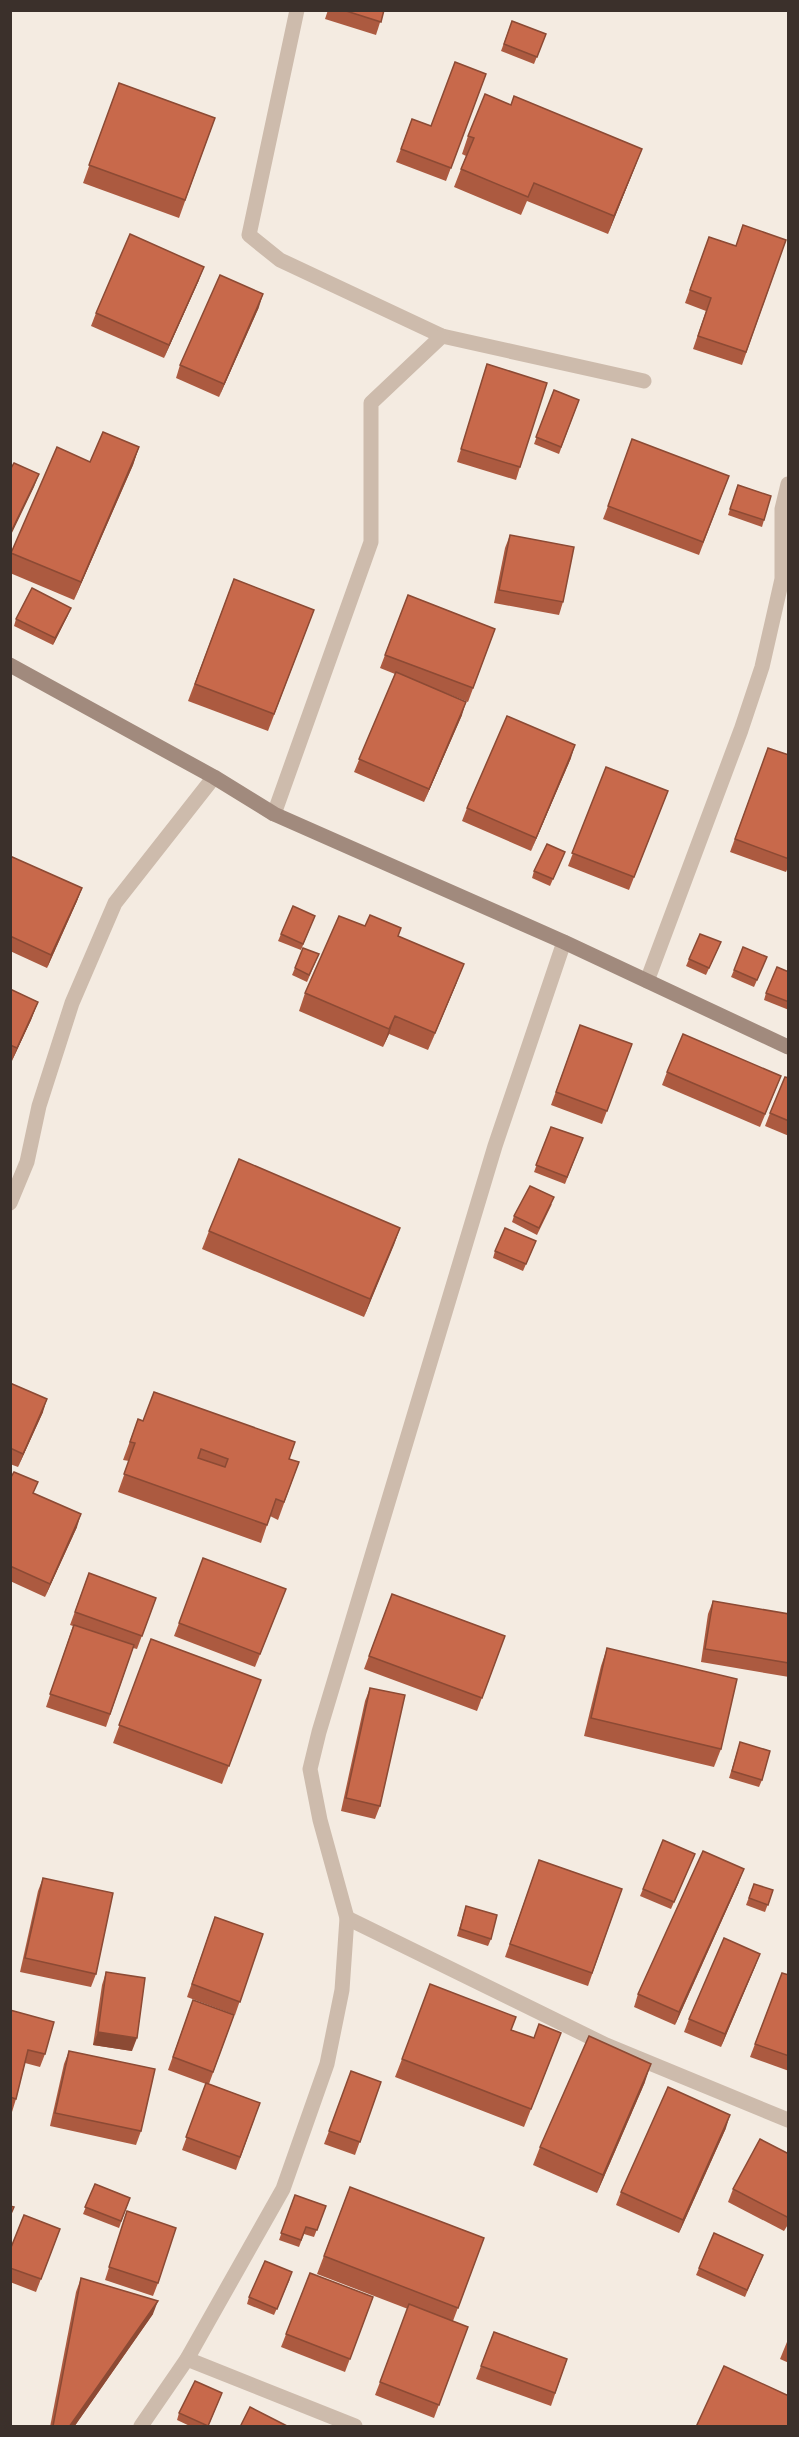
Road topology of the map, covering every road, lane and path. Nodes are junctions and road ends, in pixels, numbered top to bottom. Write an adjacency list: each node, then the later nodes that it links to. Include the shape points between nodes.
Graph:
1 (297, 10): 2 (street, via 249,235 280,260)
2 (442, 336): 3 (street); 7 (street, via 372,403 371,542)
3 (644, 381)
4 (789, 484): 9 (street, via 782,509 782,579 762,667)
5 (10, 665): 6 (street)
6 (214, 777): 7 (street); 11 (street, via 115,903 72,1003 39,1106 27,1162)
7 (274, 814): 8 (street)
8 (564, 942): 9 (street); 12 (street, via 495,1146 310,1769)
9 (647, 981): 10 (street)
10 (789, 1047)
11 (10, 1203)
12 (347, 1918): 13 (street, via 606,2045); 14 (street, via 342,1990 327,2064 283,2188)
13 (789, 2121)
14 (187, 2359): 15 (street); 16 (street)
15 (141, 2427)
16 (355, 2427)

